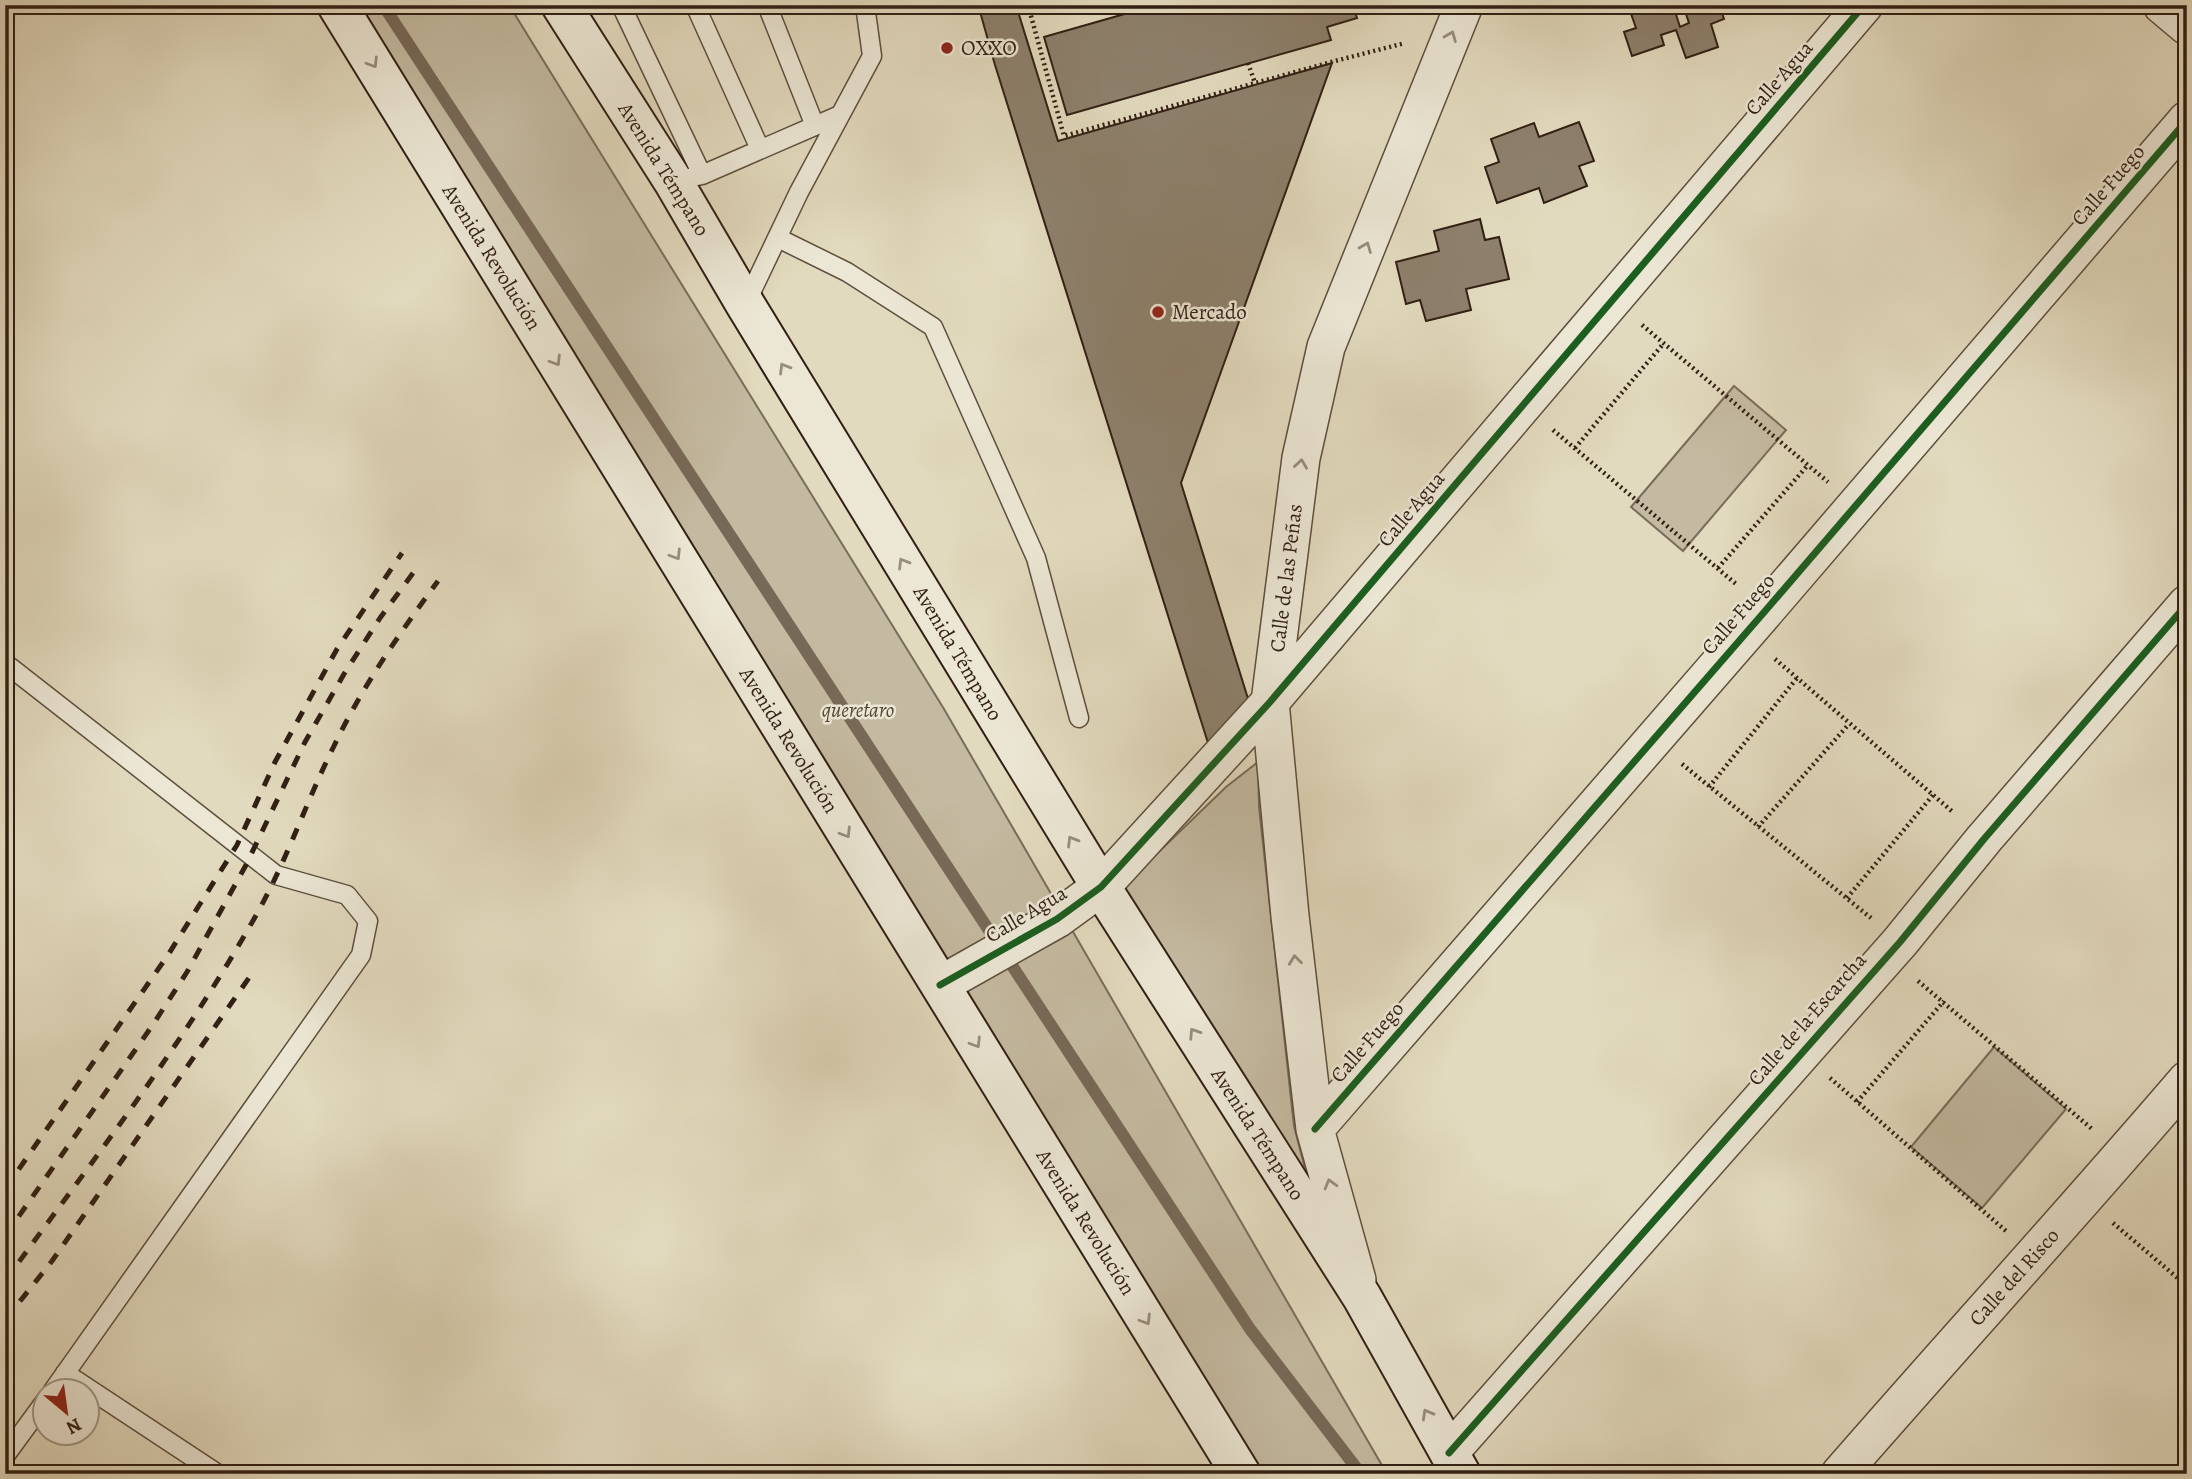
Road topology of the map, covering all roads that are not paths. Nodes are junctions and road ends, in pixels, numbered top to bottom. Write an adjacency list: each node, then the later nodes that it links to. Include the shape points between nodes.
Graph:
1 (337, 5): 23 (main road, Avenida Revolución, one-way to 23)
2 (561, 5): 15 (main road, Avenida Témpano)
3 (621, 5): 15 (lane)
4 (695, 5): 14 (lane)
5 (767, 5): 13 (lane)
6 (865, 5): 11 (lane, via 872,56)
7 (1864, 5): 20 (street, Calle Agua)
8 (2162, 5): 10 (street)
9 (1458, 19): 20 (street, Calle de las Peñas, one-way to 9, via 1301,458 1326,347)
10 (2187, 26)
11 (840, 115): 13 (lane); 16 (lane)
12 (2187, 120): 25 (street, Calle Fuego)
13 (815, 126): 14 (lane)
14 (760, 149): 15 (lane)
15 (687, 178): 17 (main road, Avenida Témpano)
16 (778, 238): 17 (lane); 21 (lane, via 847,272 933,327 1036,558)
17 (745, 304): 22 (main road, Avenida Témpano, one-way to 17)
18 (2187, 604): 31 (street, Calle de la Escarcha)
19 (5, 663): 27 (lane, via 276,875 347,895 369,921 361,955)
20 (1270, 702): 22 (street, Calle Agua); 25 (street, Calle de las Peñas, one-way to 20)
21 (1079, 718)
22 (1101, 887): 23 (street, Calle Agua, via 1057,919); 26 (main road, Avenida Témpano, one-way to 22)
23 (940, 985): 33 (main road, Avenida Revolución, one-way to 33)
24 (2187, 1080): 34 (street, Calle del Risco)
25 (1315, 1129): 26 (street, Calle de las Peñas, one-way to 25)
26 (1362, 1297): 31 (main road, Avenida Témpano, one-way to 26)
27 (65, 1373): 28 (lane); 32 (lane)
28 (61, 1378)
29 (32, 1419): 30 (lane)
30 (5, 1456)
31 (1455, 1463)
32 (218, 1474)
33 (1241, 1474)
34 (1840, 1474)

